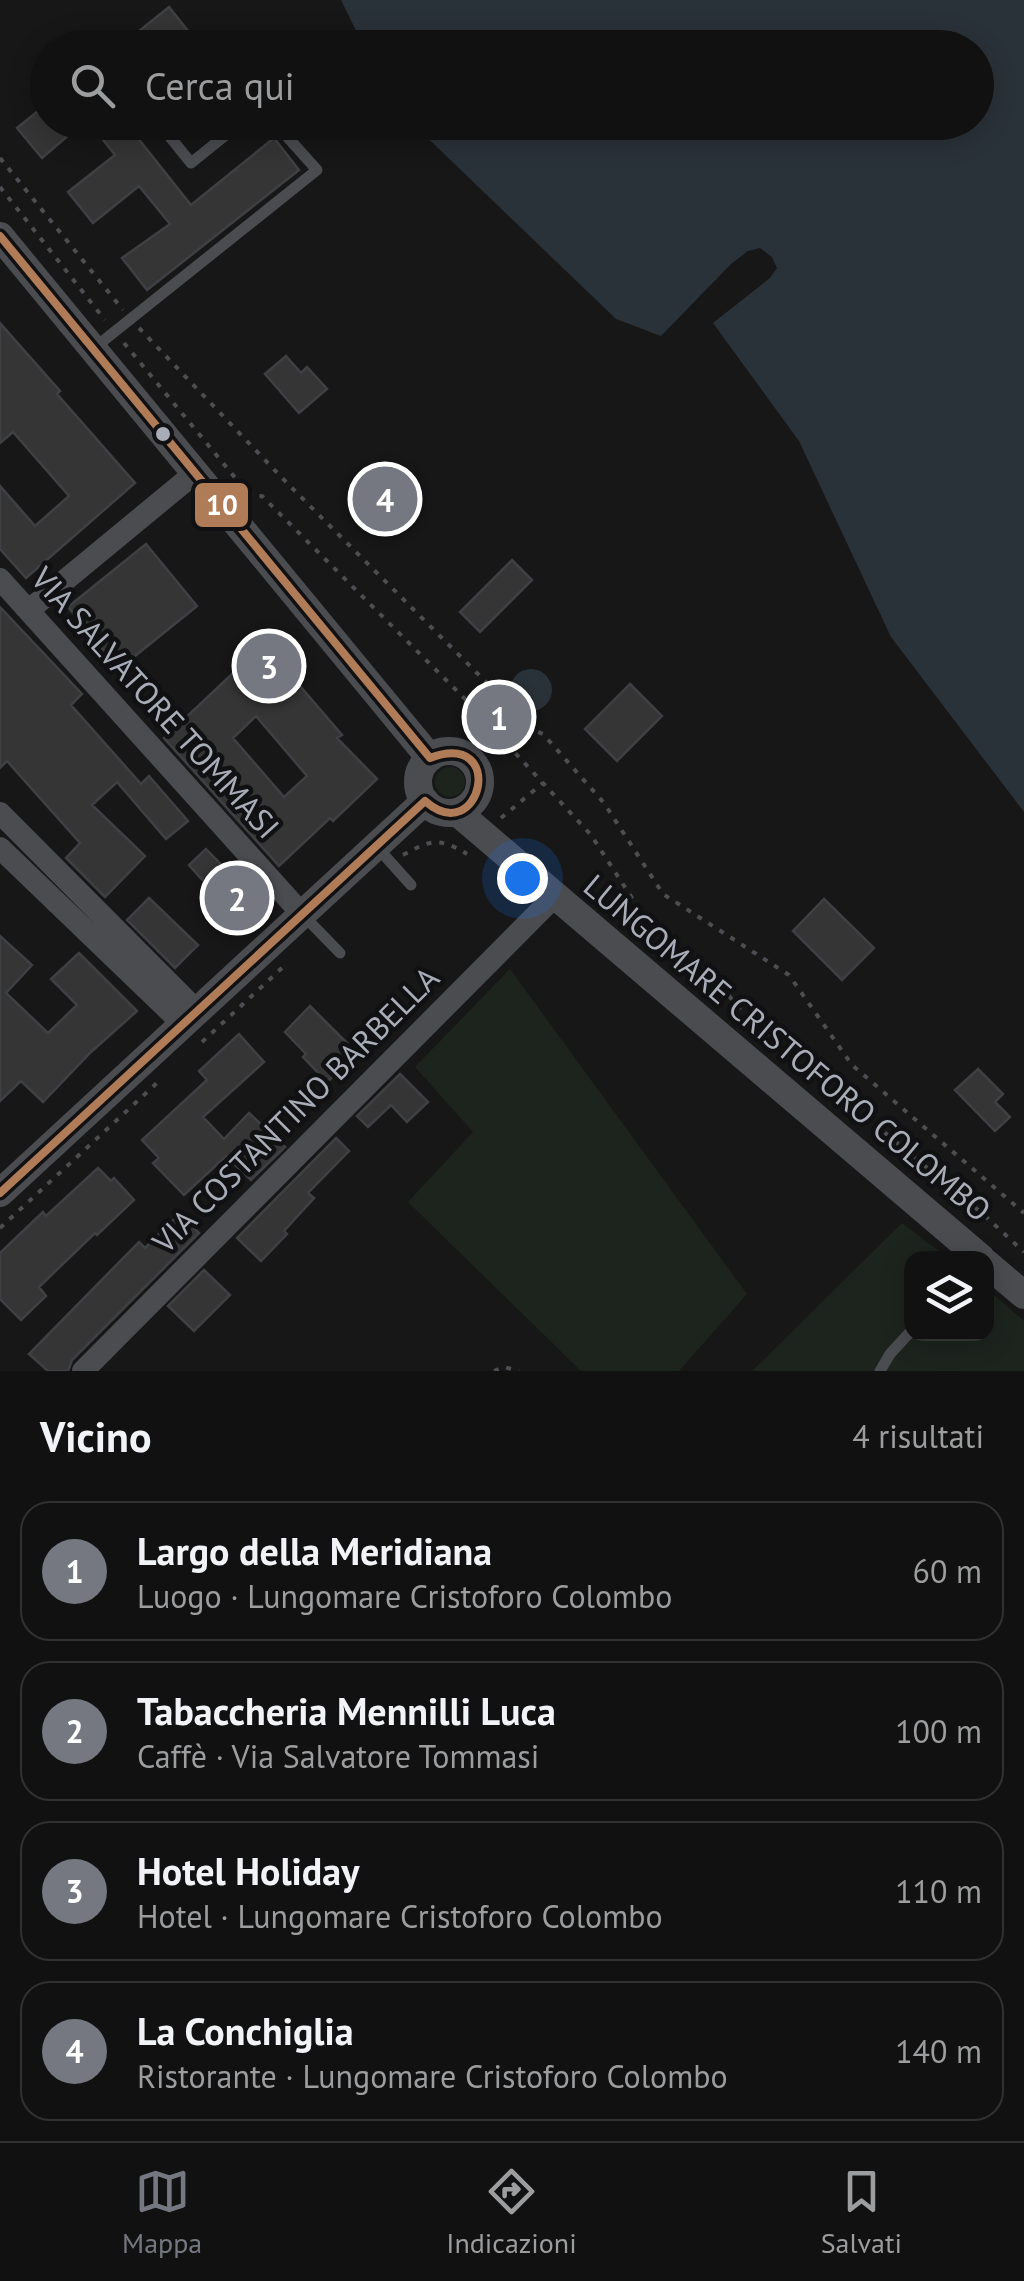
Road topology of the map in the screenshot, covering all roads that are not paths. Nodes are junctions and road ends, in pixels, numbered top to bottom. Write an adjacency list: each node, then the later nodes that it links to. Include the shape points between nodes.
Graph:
1 (172, 140): 2 (lane, via 191,164)
2 (220, 140)
3 (290, 140): 5 (lane, via 317,170)
4 (0, 236): 5 (street)
5 (104, 340): 6 (street)
6 (195, 473): 8 (street); 9 (street)
7 (0, 578): 8 (street, VIA SALVATORE TOMMASI)
8 (29, 610): 17 (street, VIA SALVATORE TOMMASI)
9 (430, 758): 10 (street, via 418,778); 11 (street, via 460,753 478,770 477,796)
10 (425, 801): 11 (street); 13 (street)
11 (457, 812): 16 (street, LUNGOMARE CRISTOFORO COLOMBO)
12 (0, 813): 19 (street)
13 (376, 846): 15 (lane); 17 (street)
14 (0, 848): 19 (street)
15 (411, 885)
16 (555, 896): 21 (street, LUNGOMARE CRISTOFORO COLOMBO); 25 (street, VIA COSTANTINO BARBELLA)
17 (302, 914): 18 (lane); 19 (street)
18 (340, 953)
19 (194, 1025): 20 (street)
20 (0, 1193)
21 (970, 1251)
22 (994, 1271): 23 (street, LUNGOMARE CRISTOFORO COLOMBO)
23 (1024, 1295)
24 (904, 1339): 26 (lane)
25 (83, 1371)
26 (880, 1371)

